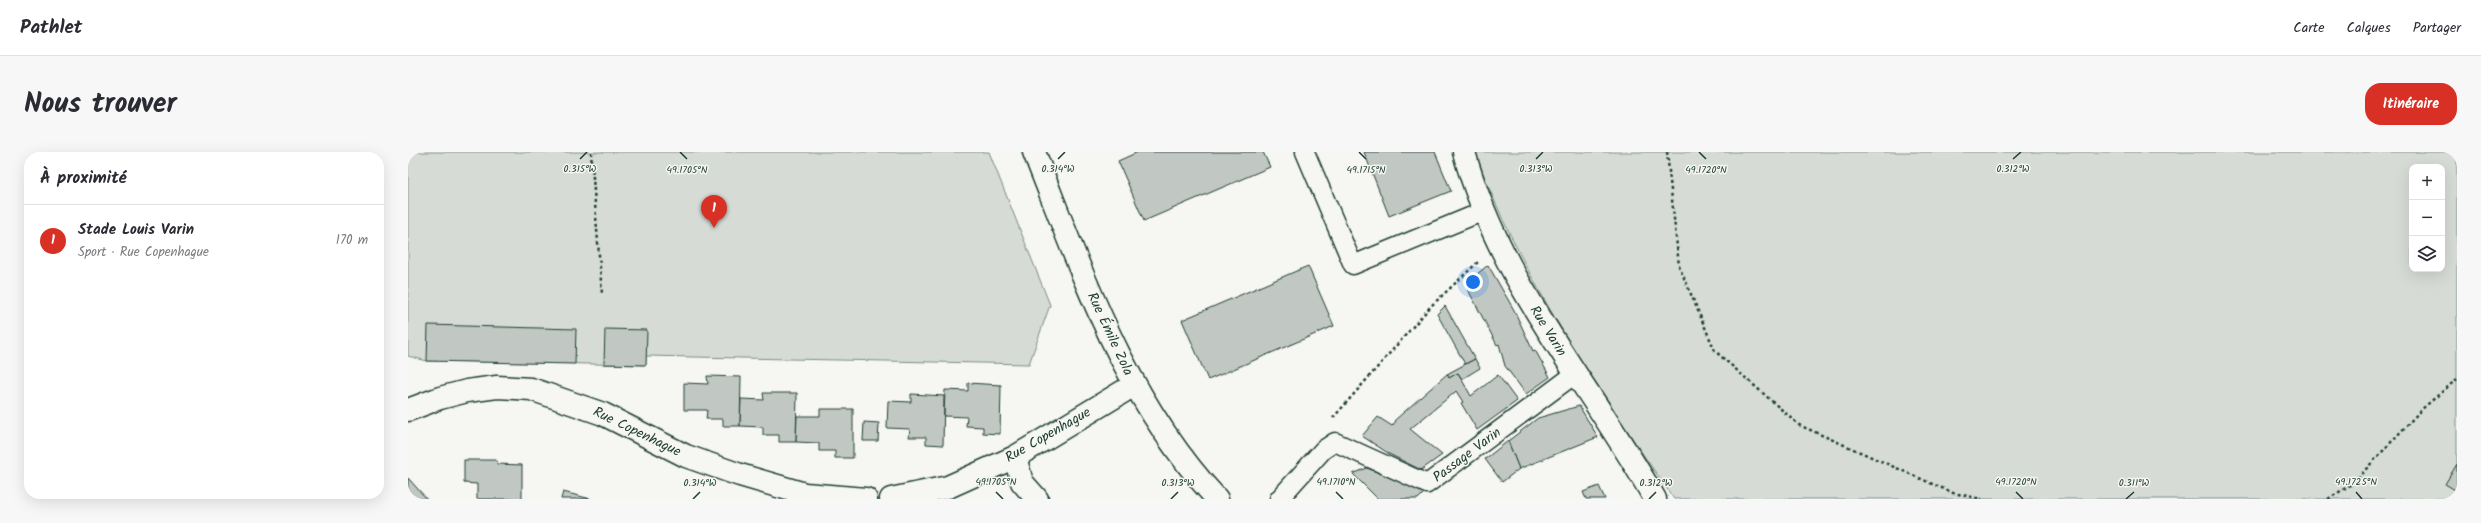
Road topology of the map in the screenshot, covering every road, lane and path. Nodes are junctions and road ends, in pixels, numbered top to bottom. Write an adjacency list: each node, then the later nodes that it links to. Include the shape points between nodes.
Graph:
1 (591, 152): 8 (path)
2 (1034, 152): 11 (street, Rue Émile Zola, via 1098,314)
3 (1305, 152): 6 (lane, via 1353,265)
4 (1464, 152): 6 (street, Rue Varin, via 1474,188)
5 (1667, 152): 21 (path, via 1679,266 1715,351 1799,425 1953,493)
6 (1484, 211): 7 (street, Rue Varin)
7 (1497, 244): 9 (street, Rue Varin); 13 (path, via 1431,306 1320,432)
8 (602, 294)
9 (1575, 374): 13 (lane, Passage Varin, via 1427,484 1335,442); 20 (street, Rue Varin)
10 (2457, 379): 22 (path, via 2422,410 2352,484)
11 (1134, 385): 14 (street, Rue Copenhague); 18 (street, Rue Émile Zola, via 1188,468)
12 (408, 410): 15 (street, Rue Copenhague, via 467,391 497,387 531,389 603,414 686,456 740,476 806,494)
13 (1323, 450): 19 (lane, Passage Varin)
14 (1015, 456): 16 (street, Rue Copenhague, via 948,487); 17 (street, via 1022,482)
15 (866, 499)
16 (891, 499)
17 (1037, 499)
18 (1217, 499)
19 (1279, 499)
20 (1655, 499)
21 (1982, 499)
22 (2328, 499)

